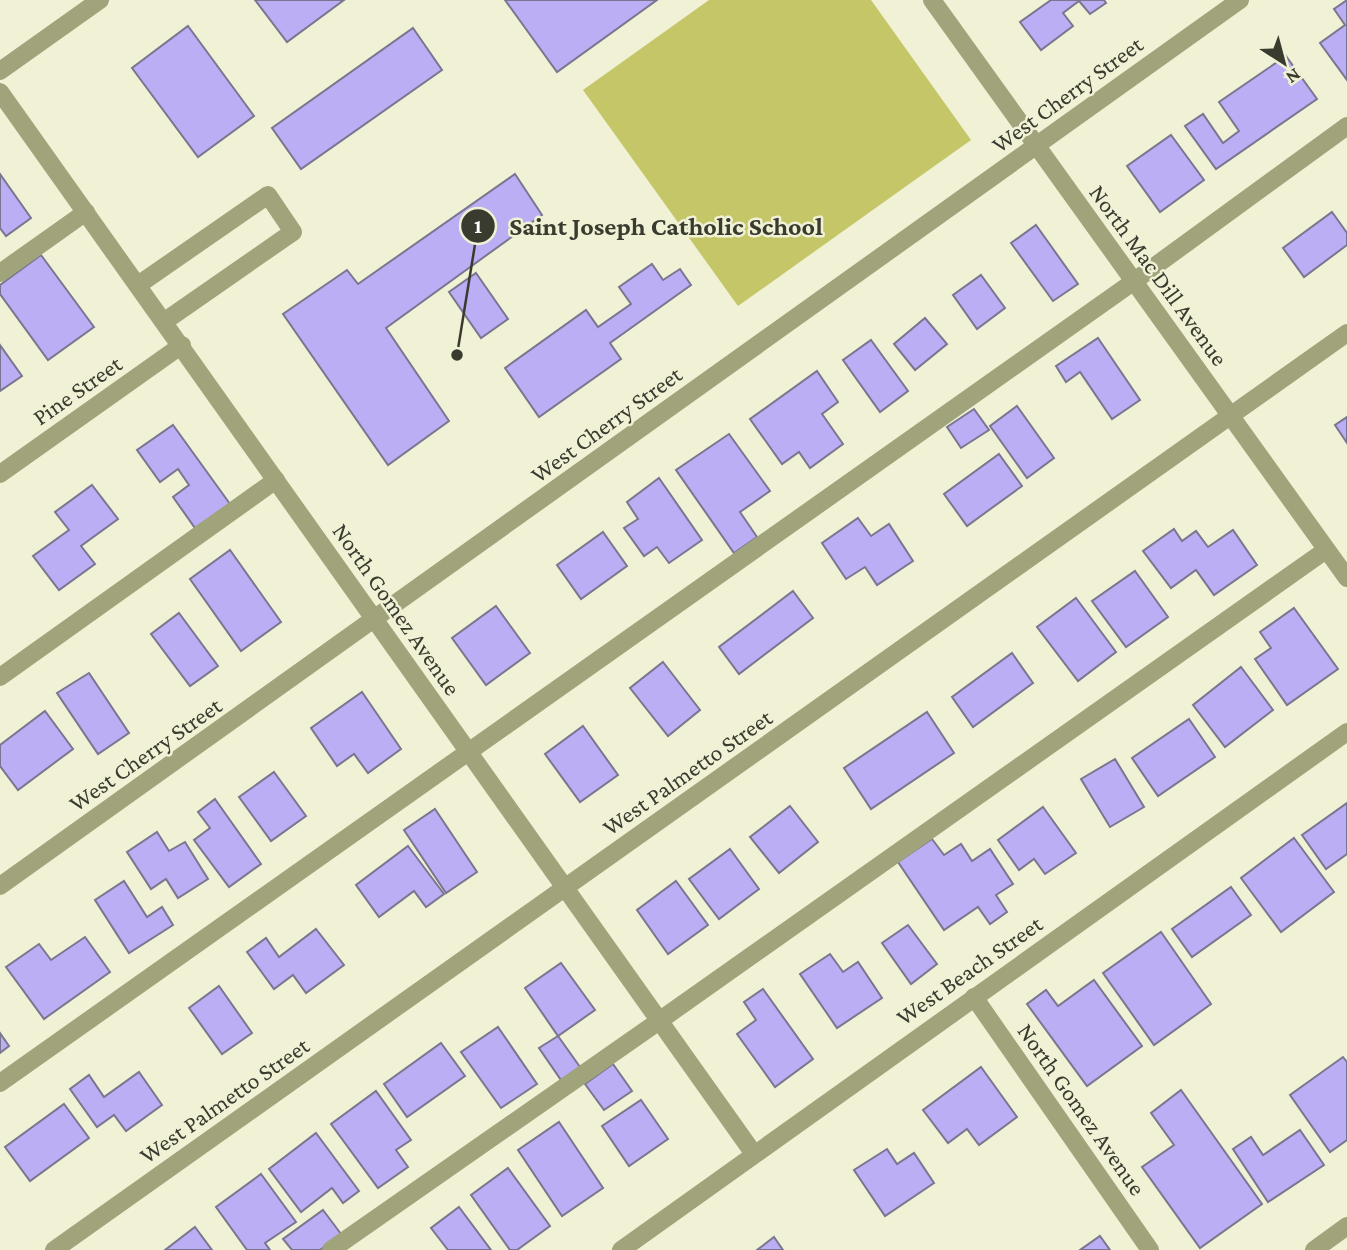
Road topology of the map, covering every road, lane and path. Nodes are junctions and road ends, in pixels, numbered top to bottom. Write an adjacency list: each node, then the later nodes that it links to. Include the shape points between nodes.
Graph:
1 (100, 0): 4 (street)
2 (1240, 0): 7 (street, West Cherry Street)
3 (938, 2): 7 (street, North Mac Dill Avenue)
4 (0, 71)
5 (0, 92): 8 (street, North Gomez Avenue)
6 (1347, 126): 10 (street)
7 (1035, 146): 10 (street, North Mac Dill Avenue); 20 (street, West Cherry Street)
8 (86, 212): 9 (street); 11 (street, North Gomez Avenue)
9 (0, 273)
10 (1133, 282): 15 (street, North Mac Dill Avenue); 23 (street)
11 (138, 285): 12 (street, North Gomez Avenue); 12 (street, via 268,195 293,232)
12 (165, 321): 14 (street, North Gomez Avenue)
13 (1347, 333): 15 (street, West Palmetto Street)
14 (182, 345): 16 (street, Pine Street); 17 (street, North Gomez Avenue)
15 (1231, 417): 18 (street, North Mac Dill Avenue); 25 (street, West Palmetto Street)
16 (0, 474)
17 (276, 480): 20 (street, North Gomez Avenue); 21 (street)
18 (1326, 550): 19 (street, North Mac Dill Avenue); 27 (street)
19 (1347, 578)
20 (375, 620): 23 (street, North Gomez Avenue); 24 (street, West Cherry Street)
21 (0, 677)
22 (1347, 732): 26 (street, West Beach Street)
23 (468, 752): 25 (street, North Gomez Avenue); 28 (street)
24 (0, 887)
25 (564, 888): 27 (street, North Gomez Avenue); 31 (street, West Palmetto Street)
26 (974, 997): 29 (street, West Beach Street); 34 (street, North Gomez Avenue)
27 (659, 1021): 29 (street, North Gomez Avenue); 32 (street)
28 (0, 1083)
29 (754, 1154): 33 (street, West Beach Street)
30 (1347, 1226): 35 (street)
31 (54, 1250)
32 (331, 1250)
33 (621, 1250)
34 (1150, 1250)
35 (1314, 1250)

